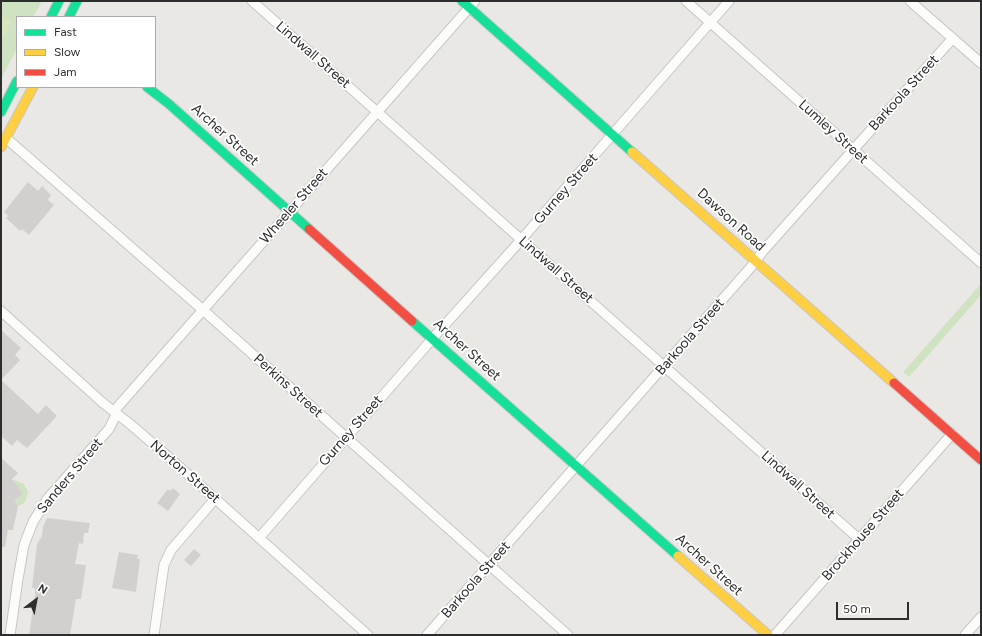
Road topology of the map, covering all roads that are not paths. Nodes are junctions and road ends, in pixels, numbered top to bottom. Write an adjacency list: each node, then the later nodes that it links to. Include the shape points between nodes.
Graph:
1 (59, 1): 8 (street)
2 (77, 1): 9 (street)
3 (252, 1): 17 (street, Lindwall Street)
4 (686, 1): 10 (street, Lumley Street)
5 (729, 1): 10 (street, Gurney Street)
6 (910, 1): 11 (street)
7 (468, 3): 17 (street, Wheeler Street); 18 (street, Dawson Road)
8 (52, 14)
9 (70, 16)
10 (710, 23): 18 (street, Gurney Street); 21 (street, Lumley Street)
11 (953, 38): 12 (street); 21 (street, Barkoola Street)
12 (981, 64)
13 (16, 83): 16 (street)
14 (32, 88): 19 (street)
15 (148, 88): 22 (street, Archer Street)
16 (1, 112)
17 (378, 112): 22 (street, Wheeler Street); 23 (street, Lindwall Street)
18 (613, 134): 23 (street, Gurney Street); 24 (street, Dawson Road)
19 (6, 138): 20 (street); 26 (street, Perkins Street)
20 (1, 148)
21 (853, 150): 24 (street, Barkoola Street); 25 (street, Lumley Street)
22 (289, 212): 26 (street, Wheeler Street); 28 (street, Archer Street)
23 (522, 240): 28 (street, Gurney Street); 29 (street, Lindwall Street)
24 (755, 260): 29 (street, Barkoola Street); 31 (street, Dawson Road)
25 (981, 263)
26 (203, 310): 30 (street, Wheeler Street); 32 (street, Perkins Street)
27 (1, 311): 30 (street, Norton Street)
28 (433, 338): 32 (street, Gurney Street); 34 (street, Archer Street)
29 (664, 366): 34 (street, Barkoola Street); 37 (street, Lindwall Street)
30 (115, 412): 35 (street, Norton Street); 40 (street, Sanders Street, via 109,429 48,498 33,522 24,545)
31 (952, 434): 33 (street, Dawson Road); 37 (street, Brockhouse Street)
32 (346, 438): 36 (street, Gurney Street); 38 (street, Perkins Street)
33 (981, 460)
34 (576, 465): 38 (street, Barkoola Street); 45 (street, Archer Street)
35 (215, 499): 36 (street, Norton Street); 41 (street, via 171,550 164,565)
36 (259, 538): 42 (street, Norton Street)
37 (859, 539): 46 (street, Brockhouse Street)
38 (489, 565): 43 (street, Barkoola Street); 44 (street, Perkins Street)
39 (981, 617): 47 (street)
40 (10, 635)
41 (154, 635)
42 (368, 635)
43 (427, 635)
44 (568, 635)
45 (768, 635)
46 (775, 635)
47 (965, 635)

